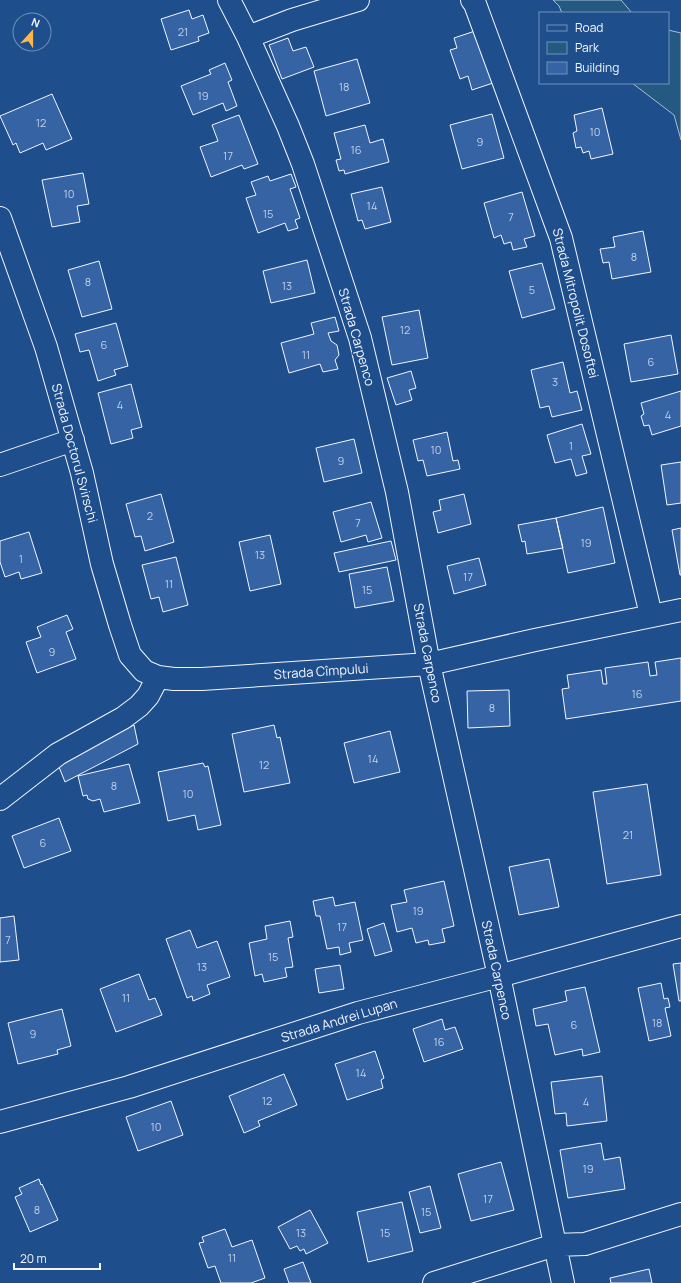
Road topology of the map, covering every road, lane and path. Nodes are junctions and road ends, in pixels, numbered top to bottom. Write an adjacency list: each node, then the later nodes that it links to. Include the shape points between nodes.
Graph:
1 (229, 0): 4 (street, Strada Carpenco)
2 (358, 0): 4 (street, via 292,20)
3 (472, 0): 9 (street, Strada Mitropolit Dosoftei, via 561,238)
4 (248, 38): 10 (street, Strada Carpenco, via 303,164 360,338 397,492)
5 (0, 218): 6 (street, Strada Doctorul Svirschi, via 46,347)
6 (73, 440): 7 (street); 11 (street, Strada Doctorul Svirschi, via 102,564 130,655 144,671)
7 (0, 464)
8 (681, 610): 9 (street, Strada Cîmpului)
9 (651, 615): 10 (street, Strada Cîmpului)
10 (429, 664): 11 (street, Strada Cîmpului, via 202,680); 14 (street, Strada Carpenco)
11 (158, 677): 12 (street, via 148,696 139,706 123,718 58,754)
12 (0, 798)
13 (681, 926): 14 (street, Strada Andrei Lupan)
14 (498, 976): 15 (street, Strada Andrei Lupan, via 358,1013 129,1087); 17 (street, Strada Carpenco)
15 (0, 1122)
16 (681, 1214): 17 (street, via 585,1244)
17 (555, 1246): 18 (street); 19 (street, Strada Carpenco)
18 (434, 1283)
19 (563, 1283)

